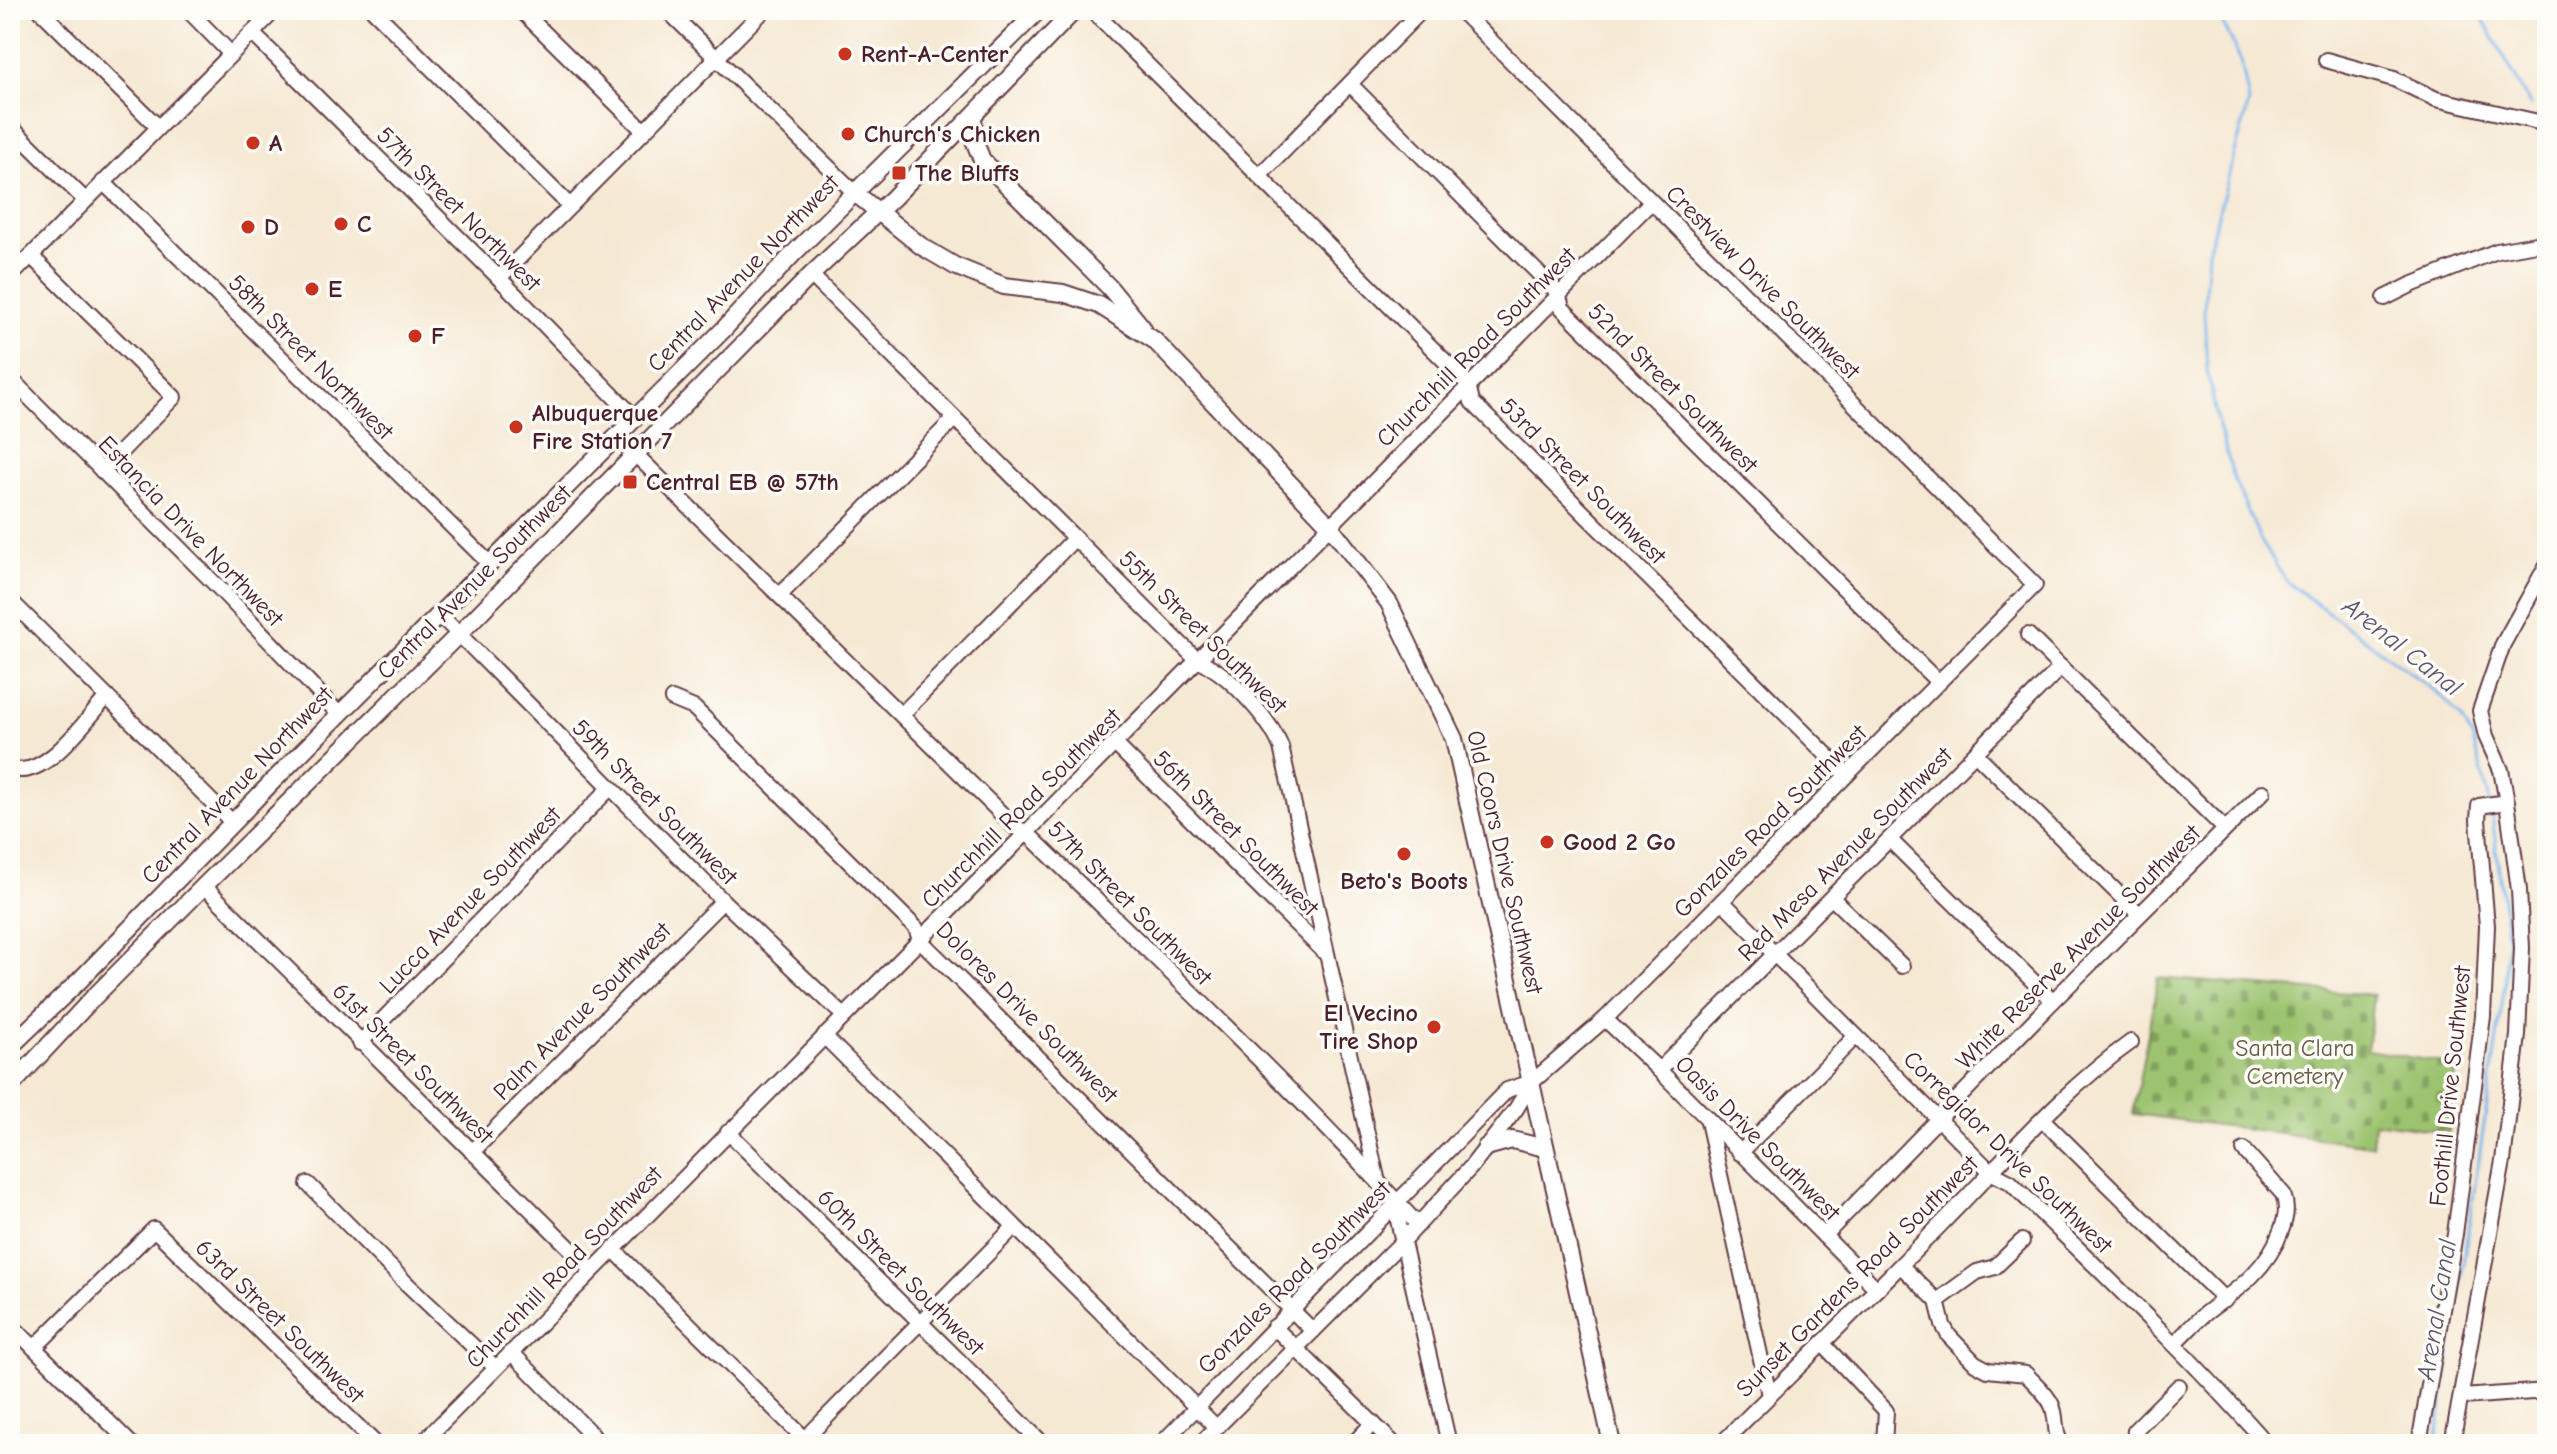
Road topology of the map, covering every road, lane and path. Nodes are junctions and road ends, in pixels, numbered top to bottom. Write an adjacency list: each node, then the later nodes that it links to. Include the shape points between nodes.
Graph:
1 (40, 10): 21 (street)
2 (188, 10): 14 (street)
3 (275, 10): 13 (street)
4 (373, 10): 28 (street)
5 (521, 10): 22 (street)
6 (667, 10): 15 (street)
7 (764, 10): 15 (street)
8 (1039, 10): 25 (main road, Central Avenue Northwest)
9 (1075, 10): 18 (main road, Central Avenue Southwest)
10 (1092, 10): 23 (street, 53rd Street Southwest)
11 (1422, 10): 17 (street)
12 (1460, 10): 27 (street, Crestview Drive Southwest)
13 (252, 33): 14 (street); 34 (street, 57th Street Northwest)
14 (231, 54): 21 (street)
15 (716, 58): 22 (street); 25 (street)
16 (2326, 60): 19 (street, via 2394,79 2436,99)
17 (1350, 84): 23 (street); 35 (street, 52nd Street Southwest)
18 (973, 116): 29 (main road, Central Avenue Southwest); 37 (main road, via 982,160 1109,287)
19 (2547, 124)
20 (10, 126): 26 (street)
21 (158, 127): 24 (street)
22 (644, 131): 28 (street)
23 (1259, 176): 39 (street, 53rd Street Southwest)
24 (103, 182): 26 (street); 46 (street, 58th Street Northwest)
25 (855, 193): 29 (main road, Old Coors Drive Southwest); 40 (main road, Central Avenue Northwest)
26 (85, 200): 31 (street)
27 (1651, 202): 35 (street, Churchhill Road Southwest); 48 (street, Crestview Drive Southwest)
28 (570, 206): 34 (street)
29 (878, 212): 32 (main road, Central Avenue Southwest); 37 (main road, Old Coors Drive Southwest, via 955,266 1004,286 1063,293 1099,305)
30 (2547, 242): 36 (street, via 2497,251)
31 (31, 256): 33 (street); 43 (street, via 174,397)
32 (811, 275): 41 (street, 55th Street Southwest); 42 (main road, Central Avenue Southwest)
33 (10, 277)
34 (499, 278): 40 (street, 57th Street Northwest)
35 (1558, 293): 39 (street, Churchhill Road Southwest); 56 (street, 52nd Street Southwest, via 1562,308)
36 (2385, 298)
37 (1154, 340): 44 (main road, Old Coors Drive Southwest)
38 (10, 378): 43 (street, Estancia Drive Northwest)
39 (1468, 384): 44 (street, Churchhill Road Southwest); 64 (street, 53rd Street Southwest, via 1472,402)
40 (634, 417): 46 (main road, Central Avenue Northwest)
41 (954, 419): 45 (street, 55th Street Southwest); 49 (street)
42 (634, 453): 49 (street, 57th Street Southwest); 52 (main road, Central Avenue Southwest)
43 (102, 471): 59 (street, Estancia Drive Northwest)
44 (1330, 526): 54 (street, Churchhill Road Southwest); 90 (main road, Old Coors Drive Southwest, via 1389,603 1454,739)
45 (1075, 538): 54 (street, 55th Street Southwest); 60 (street)
46 (489, 563): 51 (main road, Central Avenue Northwest)
47 (2547, 565): 67 (street, via 2503,644 2480,711 2501,770)
48 (2035, 585): 56 (street, Gonzales Road Southwest)
49 (781, 594): 60 (street, 57th Street Southwest)
50 (10, 600): 57 (street)
51 (439, 614): 52 (street, 59th Street Southwest); 59 (main road, Central Avenue Northwest)
52 (459, 634): 65 (street, 59th Street Southwest); 72 (main road, Central Avenue Southwest)
53 (2028, 635): 55 (street)
54 (1198, 661): 61 (street, Churchhill Road Southwest); 78 (street, 55th Street Southwest, via 1212,666 1276,733)
55 (2061, 667): 62 (street, Red Mesa Avenue Southwest); 69 (street)
56 (1939, 683): 64 (street, Gonzales Road Southwest)
57 (107, 697): 63 (street, via 41,766 21,772); 68 (street)
58 (672, 699): 77 (street, Dolores Drive Southwest, via 694,708 916,928)
59 (339, 714): 68 (main road, Central Avenue Northwest)
60 (902, 714): 70 (street, 57th Street Southwest)
61 (1116, 745): 70 (street, Churchhill Road Southwest); 78 (street, 56th Street Southwest)
62 (1976, 754): 71 (street, Red Mesa Avenue Southwest); 76 (street)
63 (10, 768)
64 (1847, 775): 75 (street, Gonzales Road Southwest)
65 (610, 788): 74 (street, 59th Street Southwest); 87 (street, Lucca Avenue Southwest)
66 (2263, 792): 69 (street, White Reserve Avenue Southwest)
67 (2505, 802): 130 (street, via 2519,890 2518,1035 2503,1161); 151 (street, Foothill Drive Southwest, via 2479,806 2487,926 2483,1016 2455,1234)
68 (232, 822): 88 (main road, Central Avenue Northwest)
69 (2225, 829): 76 (street, White Reserve Avenue Southwest)
70 (1027, 833): 77 (street, Churchhill Road Southwest); 102 (street, 57th Street Southwest)
71 (1890, 840): 73 (street, Red Mesa Avenue Southwest); 81 (street)
72 (204, 886): 87 (street, 61st Street Southwest); 91 (main road, Central Avenue Southwest)
73 (1832, 898): 79 (street, Red Mesa Avenue Southwest); 80 (street)
74 (723, 901): 82 (street, 59th Street Southwest); 99 (street, Palm Avenue Southwest)
75 (1722, 901): 79 (street, Corregidor Drive Southwest); 83 (street, Gonzales Road Southwest)
76 (2139, 914): 81 (street, White Reserve Avenue Southwest)
77 (920, 940): 82 (street, Churchhill Road Southwest); 116 (street, Dolores Drive Southwest)
78 (1325, 953): 102 (street, 55th Street Southwest)
79 (1775, 955): 85 (street, Corregidor Drive Southwest); 89 (street, Red Mesa Avenue Southwest)
80 (1902, 966)
81 (2053, 1001): 92 (street, White Reserve Avenue Southwest)
82 (844, 1016): 84 (street, Churchhill Road Southwest)
83 (1605, 1019): 89 (street, Oasis Drive Southwest); 90 (street, Gonzales Road Southwest)
84 (824, 1036): 95 (street, Churchhill Road Southwest); 106 (street)
85 (1856, 1036): 92 (street, Corregidor Drive Southwest); 100 (street)
86 (2131, 1042): 93 (street, Sunset Gardens Road Southwest)
87 (360, 1043): 99 (street, 61st Street Southwest)
88 (10, 1047)
89 (1659, 1070): 94 (street, Oasis Drive Southwest)
90 (1532, 1082): 96 (street, Gonzales Road Southwest); 97 (main road, Old Coors Drive Southwest); 104 (street, Gonzales Road Southwest, via 1507,1090)
91 (10, 1087)
92 (1940, 1118): 101 (street, Corregidor Drive Southwest); 107 (street, White Reserve Avenue Southwest)
93 (2043, 1120): 101 (street, Sunset Gardens Road Southwest); 114 (street)
94 (1708, 1121): 100 (street, Oasis Drive Southwest); 129 (street)
95 (728, 1132): 110 (street, Churchhill Road Southwest); 117 (street, 60th Street Southwest)
96 (1486, 1147): 97 (main road, via 1512,1140); 105 (street, Gonzales Road Southwest)
97 (1545, 1148): 146 (main road, Old Coors Drive Southwest)
98 (2244, 1150): 114 (street, via 2283,1194 2285,1219 2274,1251)
99 (472, 1152): 112 (street, 61st Street Southwest)
100 (1740, 1153): 107 (street, Oasis Drive Southwest)
101 (1992, 1173): 111 (street, Sunset Gardens Road Southwest); 122 (street, Corregidor Drive Southwest, via 2010,1182)
102 (1377, 1178): 104 (street, 57th Street Southwest)
103 (308, 1184): 126 (street)
104 (1397, 1205): 105 (street, 57th Street Southwest); 108 (street); 116 (street, Gonzales Road Southwest)
105 (1418, 1225): 108 (street, Gonzales Road Southwest)
106 (1014, 1227): 117 (street); 131 (street)
107 (1824, 1236): 113 (street, Oasis Drive Southwest)
108 (1404, 1240): 120 (street, Gonzales Road Southwest); 145 (street)
109 (2022, 1241): 115 (street, via 1995,1267 1977,1272)
110 (613, 1249): 112 (street, Churchhill Road Southwest); 135 (street)
111 (1901, 1266): 113 (street, Sunset Gardens Road Southwest); 115 (street)
112 (592, 1270): 125 (street, Churchhill Road Southwest)
113 (1877, 1289): 121 (street, Sunset Gardens Road Southwest)
114 (2225, 1300): 122 (street)
115 (1937, 1301): 149 (street, via 1949,1336 1975,1363 1988,1370 2026,1374 2037,1386 2054,1408 2056,1436)
116 (1292, 1309): 119 (street, Gonzales Road Southwest); 120 (street, Dolores Drive Southwest)
117 (920, 1321): 135 (street); 140 (street, 60th Street Southwest)
118 (10, 1324): 123 (street)
119 (1274, 1327): 124 (street); 131 (street, Gonzales Road Southwest)
120 (1313, 1331): 124 (street, Gonzales Road Southwest)
121 (1823, 1344): 129 (street, Sunset Gardens Road Southwest); 148 (street, via 1886,1411)
122 (2174, 1344): 134 (street, Corregidor Drive Southwest)
123 (34, 1348): 136 (street); 137 (street, 63rd Street Southwest, via 154,1229)
124 (1296, 1348): 132 (street); 133 (street, Gonzales Road Southwest)
125 (511, 1352): 126 (street, Churchhill Road Southwest); 139 (street)
126 (496, 1368): 138 (street, Churchhill Road Southwest)
127 (2179, 1386): 150 (street, via 2135,1430)
128 (2547, 1391): 130 (street)
129 (1769, 1395): 147 (street, Sunset Gardens Road Southwest)
130 (2462, 1397): 152 (street)
131 (1197, 1408): 133 (street); 141 (street, Gonzales Road Southwest)
132 (1373, 1423): 143 (street); 144 (street)
133 (1216, 1427): 142 (street, Gonzales Road Southwest)
134 (2259, 1441)
135 (805, 1442)
136 (131, 1444)
137 (376, 1444)
138 (421, 1444)
139 (601, 1444)
140 (1043, 1444)
141 (1161, 1444)
142 (1200, 1444)
143 (1353, 1444)
144 (1394, 1444)
145 (1449, 1444)
146 (1612, 1444)
147 (1721, 1444)
148 (1884, 1444)
149 (2062, 1444)
150 (2134, 1444)
151 (2419, 1444)
152 (2452, 1444)

